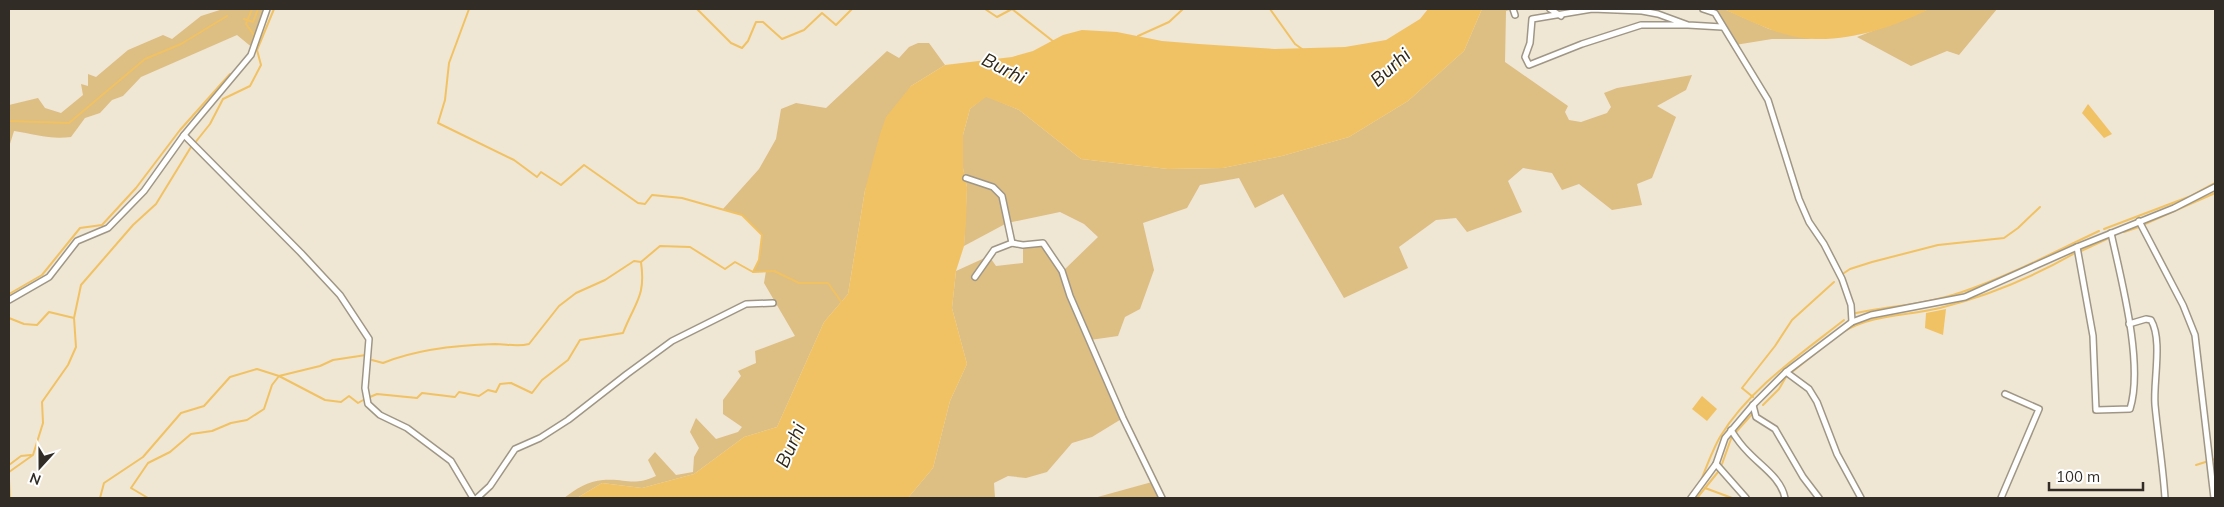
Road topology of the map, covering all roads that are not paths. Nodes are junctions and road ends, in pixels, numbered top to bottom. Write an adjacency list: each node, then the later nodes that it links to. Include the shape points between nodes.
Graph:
1 (267, 9): 9 (street, via 251,55)
2 (1513, 9): 5 (street)
3 (1550, 9): 6 (street)
4 (1703, 9): 8 (street, via 1715,13)
5 (1515, 15)
6 (1562, 16): 7 (street, via 1592,9 1642,11); 7 (street, via 1532,19 1525,57 1529,65 1641,25)
7 (1688, 25): 8 (street)
8 (1722, 26): 19 (street, via 1768,100 1799,199 1842,280 1851,305)
9 (184, 135): 17 (street, via 144,191 108,228 77,241 48,277); 26 (street, via 340,295 369,339 365,388 368,404 380,415 408,428 451,461)
10 (966, 178): 14 (street, via 993,187 1002,196)
11 (2215, 187): 12 (street)
12 (2139, 221): 13 (street); 36 (street, via 2183,304 2195,335)
13 (2111, 233): 15 (street); 20 (street)
14 (1012, 243): 16 (street, via 994,250); 28 (street, via 1043,243 1062,271 1123,418)
15 (2077, 247): 19 (street, via 1965,297 1871,315); 20 (street, via 2093,336 2096,410 2130,409 2134,376)
16 (974, 277)
17 (9, 300)
18 (773, 303): 27 (street, via 746,304 672,341 568,420 515,449 490,486)
19 (1852, 322): 21 (street)
20 (2129, 324): 35 (street, via 2146,319 2154,324 2155,403)
21 (1786, 372): 23 (street); 33 (street, via 1809,390 1817,402 1837,454)
22 (2004, 394): 34 (street, via 2039,409)
23 (1752, 405): 24 (street); 32 (street, via 1756,417 1775,429)
24 (1731, 430): 25 (street); 31 (street, via 1783,489)
25 (1716, 464): 29 (street); 30 (street)
26 (473, 498)
27 (477, 498)
28 (1162, 498)
29 (1691, 498)
30 (1746, 498)
31 (1785, 498)
32 (1819, 498)
33 (1861, 498)
34 (2001, 498)
35 (2165, 498)
36 (2214, 498)

